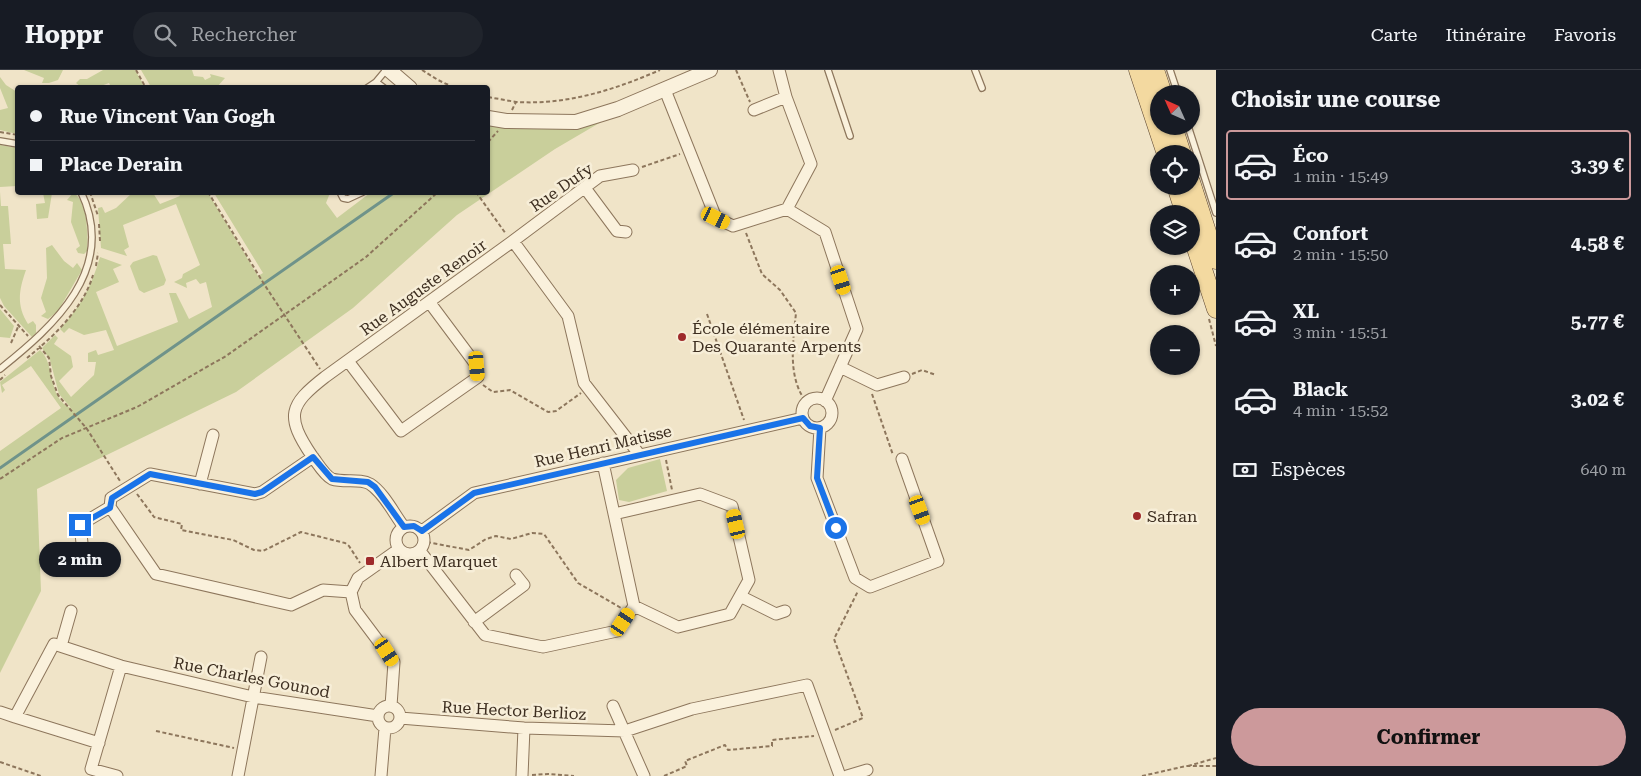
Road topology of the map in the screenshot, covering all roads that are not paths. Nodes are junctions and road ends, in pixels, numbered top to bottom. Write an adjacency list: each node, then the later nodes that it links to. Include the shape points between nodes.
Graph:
1 (388, 70): 9 (lane); 12 (street)
2 (710, 70): 16 (street)
3 (779, 70): 17 (street)
4 (828, 70): 21 (lane)
5 (975, 70): 15 (lane)
6 (1138, 70): 24 (main road)
7 (1155, 70): 13 (main road)
8 (1170, 70): 14 (lane)
9 (376, 82): 10 (lane); 11 (lane)
10 (372, 85)
11 (380, 85)
12 (406, 85)
13 (1160, 85)
14 (1175, 85)
15 (982, 88)
16 (665, 90): 19 (street, via 576,122); 31 (street, via 716,218 733,226)
17 (786, 97): 18 (street); 31 (street, via 811,164)
18 (754, 110)
19 (490, 118)
20 (1191, 135): 32 (lane)
21 (850, 136)
22 (0, 142): 23 (lane)
23 (15, 144)
24 (1163, 145)
25 (633, 170): 26 (street, Rue Dufy, via 600,176)
26 (585, 188): 33 (street, via 617,231); 34 (street, Rue Dufy)
27 (82, 195): 41 (lane, via 91,228 89,262 69,302 49,326)
28 (342, 195): 29 (lane, via 348,199)
29 (357, 195)
30 (1195, 195): 36 (main road)
31 (787, 209): 40 (street, via 825,232 828,240 857,329)
32 (1216, 213)
33 (626, 232)
34 (512, 242): 37 (street, Rue Auguste Renoir); 47 (street, via 568,316 584,383)
35 (1198, 255): 38 (main road)
36 (1216, 260)
37 (430, 303): 39 (street, Rue Auguste Renoir); 39 (street, via 477,366 478,377 400,430)
38 (1216, 309)
39 (348, 361): 48 (street, Rue Auguste Renoir, via 302,395 295,408 296,431)
40 (840, 367): 42 (street, via 877,385); 43 (street)
41 (0, 369)
42 (904, 377)
43 (825, 401): 44 (street, via 816,399 807,403 802,412); 45 (street, via 832,410 832,416 830,422)
44 (803, 418): 45 (street, via 810,426); 47 (street, Rue Henri Matisse)
45 (820, 428): 49 (street, via 817,478 855,578 870,587 938,561)
46 (212, 435): 51 (street)
47 (639, 454): 50 (street, Rue Henri Matisse)
48 (313, 457): 51 (street, via 255,494); 54 (street, Rue Auguste Renoir, via 332,479 368,482 375,487)
49 (902, 459)
50 (603, 463): 53 (street); 55 (street, Rue Henri Matisse, via 474,493)
51 (200, 484): 52 (street, via 150,474 112,498)
52 (110, 508): 56 (street, via 80,525); 59 (street, via 156,574 291,605 323,590)
53 (614, 514): 60 (street, via 700,494 732,506 749,580); 61 (street)
54 (404, 527): 55 (street, via 414,526); 57 (street, via 396,537)
55 (422, 541): 57 (street, via 409,554); 64 (street)
56 (82, 543)
57 (399, 549): 59 (street, via 358,578)
58 (516, 574): 64 (street, via 524,585)
59 (351, 592): 69 (street, via 355,610 394,662)
60 (740, 596): 61 (street, via 730,614 678,627); 63 (street, via 776,614)
61 (631, 610): 64 (street, via 617,631 543,647 485,635)
62 (72, 611): 65 (street)
63 (785, 611)
64 (474, 622)
65 (60, 646): 67 (street, Rue Charles Gounod); 73 (street, via 54,644)
66 (261, 657): 68 (street)
67 (120, 666): 68 (street, Rue Charles Gounod); 78 (street)
68 (253, 697): 72 (street, Rue Charles Gounod); 81 (street)
69 (391, 706): 72 (street, via 382,708); 74 (street, via 400,712)
70 (613, 706): 77 (street)
71 (0, 712): 73 (street)
72 (378, 716): 75 (street)
73 (15, 717): 78 (street)
74 (400, 718): 75 (street, via 395,726); 76 (street, Rue Hector Berlioz)
75 (385, 728): 82 (street)
76 (524, 728): 77 (street, Rue Hector Berlioz); 83 (street)
77 (625, 732): 84 (street); 85 (street, Rue Hector Berlioz, via 692,709 807,685)
78 (99, 744): 80 (street, via 91,769)
79 (867, 770): 86 (street)
80 (117, 776)
81 (238, 776)
82 (381, 776)
83 (522, 776)
84 (644, 776)
85 (840, 776)
86 (847, 776)

